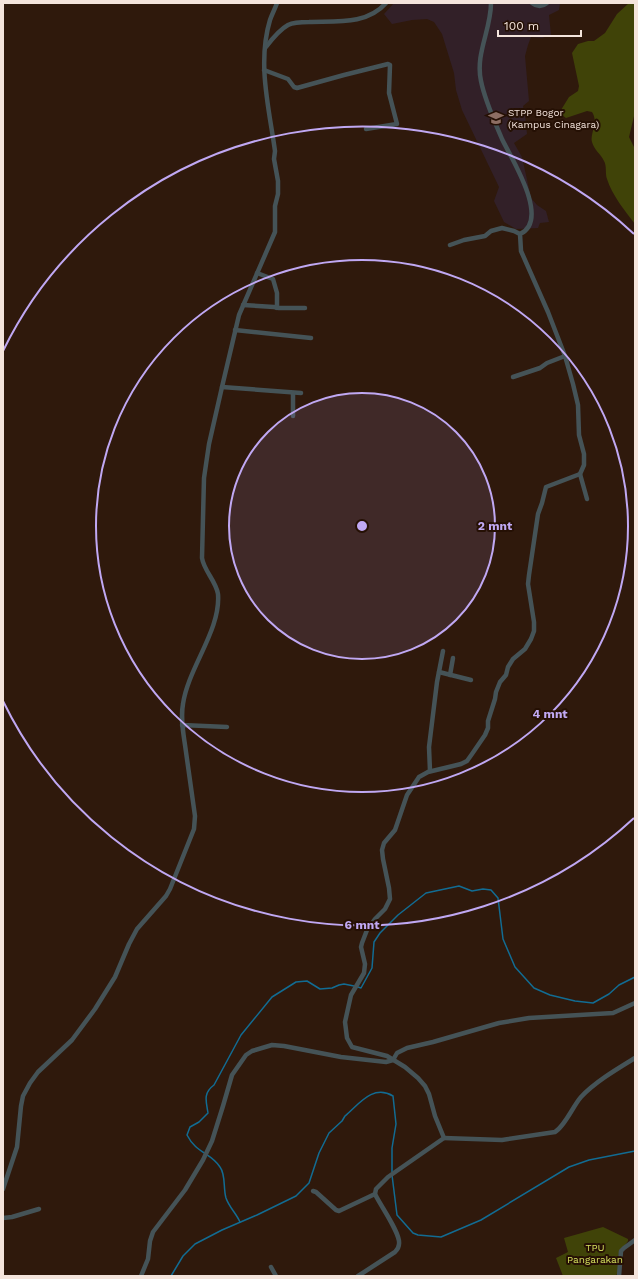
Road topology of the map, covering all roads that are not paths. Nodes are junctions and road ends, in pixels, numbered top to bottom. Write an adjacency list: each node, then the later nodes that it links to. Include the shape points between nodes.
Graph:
1 (277, 3): 6 (street, via 270,19)
2 (386, 3): 6 (street, via 377,11 359,19 289,25 279,31)
3 (490, 3): 9 (street, via 480,60 481,81 487,103 521,173 525,187 532,215 529,227)
4 (532, 3): 5 (street, via 539,6)
5 (548, 3)
6 (265, 48): 7 (street)
7 (264, 70): 8 (street, via 288,79 297,88 390,65 390,93 397,124); 11 (street, via 278,194 275,232)
8 (366, 129)
9 (520, 234): 10 (street, via 502,228 485,236); 17 (street, via 521,251)
10 (450, 245)
11 (257, 273): 12 (street); 13 (street, via 273,279 277,293)
12 (243, 305): 13 (street); 15 (street)
13 (277, 308): 14 (street)
14 (304, 308)
15 (235, 330): 16 (street); 19 (street)
16 (311, 338)
17 (565, 356): 18 (street); 23 (street, via 578,404 579,434 584,459)
18 (513, 377)
19 (222, 387): 20 (street); 30 (street, via 204,478 204,566 217,589 218,605 212,628 187,688)
20 (293, 393): 21 (street); 22 (street)
21 (301, 393)
22 (293, 416)
23 (580, 474): 24 (street); 32 (street, via 544,490 528,584 534,618 533,634 528,646 513,659 500,682 485,735 467,761 457,766)
24 (587, 499)
25 (443, 651): 27 (street)
26 (453, 658): 28 (street)
27 (439, 672): 28 (street); 32 (street, via 429,747)
28 (450, 675): 29 (street)
29 (471, 680)
30 (182, 724): 31 (street); 37 (street, via 195,822 174,880 166,896 137,929 115,978 95,1009 72,1040 38,1072 23,1096 17,1148)
31 (227, 727)
32 (430, 771): 35 (street, via 425,772 410,790 395,830 384,843 382,850 390,899 385,909 370,924 363,939 361,947 365,964 364,973 351,996 346,1017 347,1038 352,1047)
33 (635, 1003): 35 (street, via 613,1013 529,1018 499,1023 407,1048 397,1053)
34 (635, 1058): 36 (street, via 612,1072 585,1094 555,1132 502,1140)
35 (393, 1060): 36 (street, via 425,1086); 44 (street, via 386,1062 341,1057 284,1046 272,1046 246,1055 232,1076 224,1106 203,1160 185,1190 153,1232 148,1259)
36 (444, 1138): 39 (street, via 388,1177 378,1186)
37 (3, 1189)
38 (313, 1191): 39 (street, via 339,1211)
39 (375, 1194): 46 (street, via 400,1244 395,1252)
40 (39, 1209): 41 (street)
41 (3, 1218)
42 (635, 1240): 47 (street, via 621,1251)
43 (271, 1267): 45 (street)
44 (140, 1276)
45 (276, 1276)
46 (358, 1276)
47 (618, 1276)

